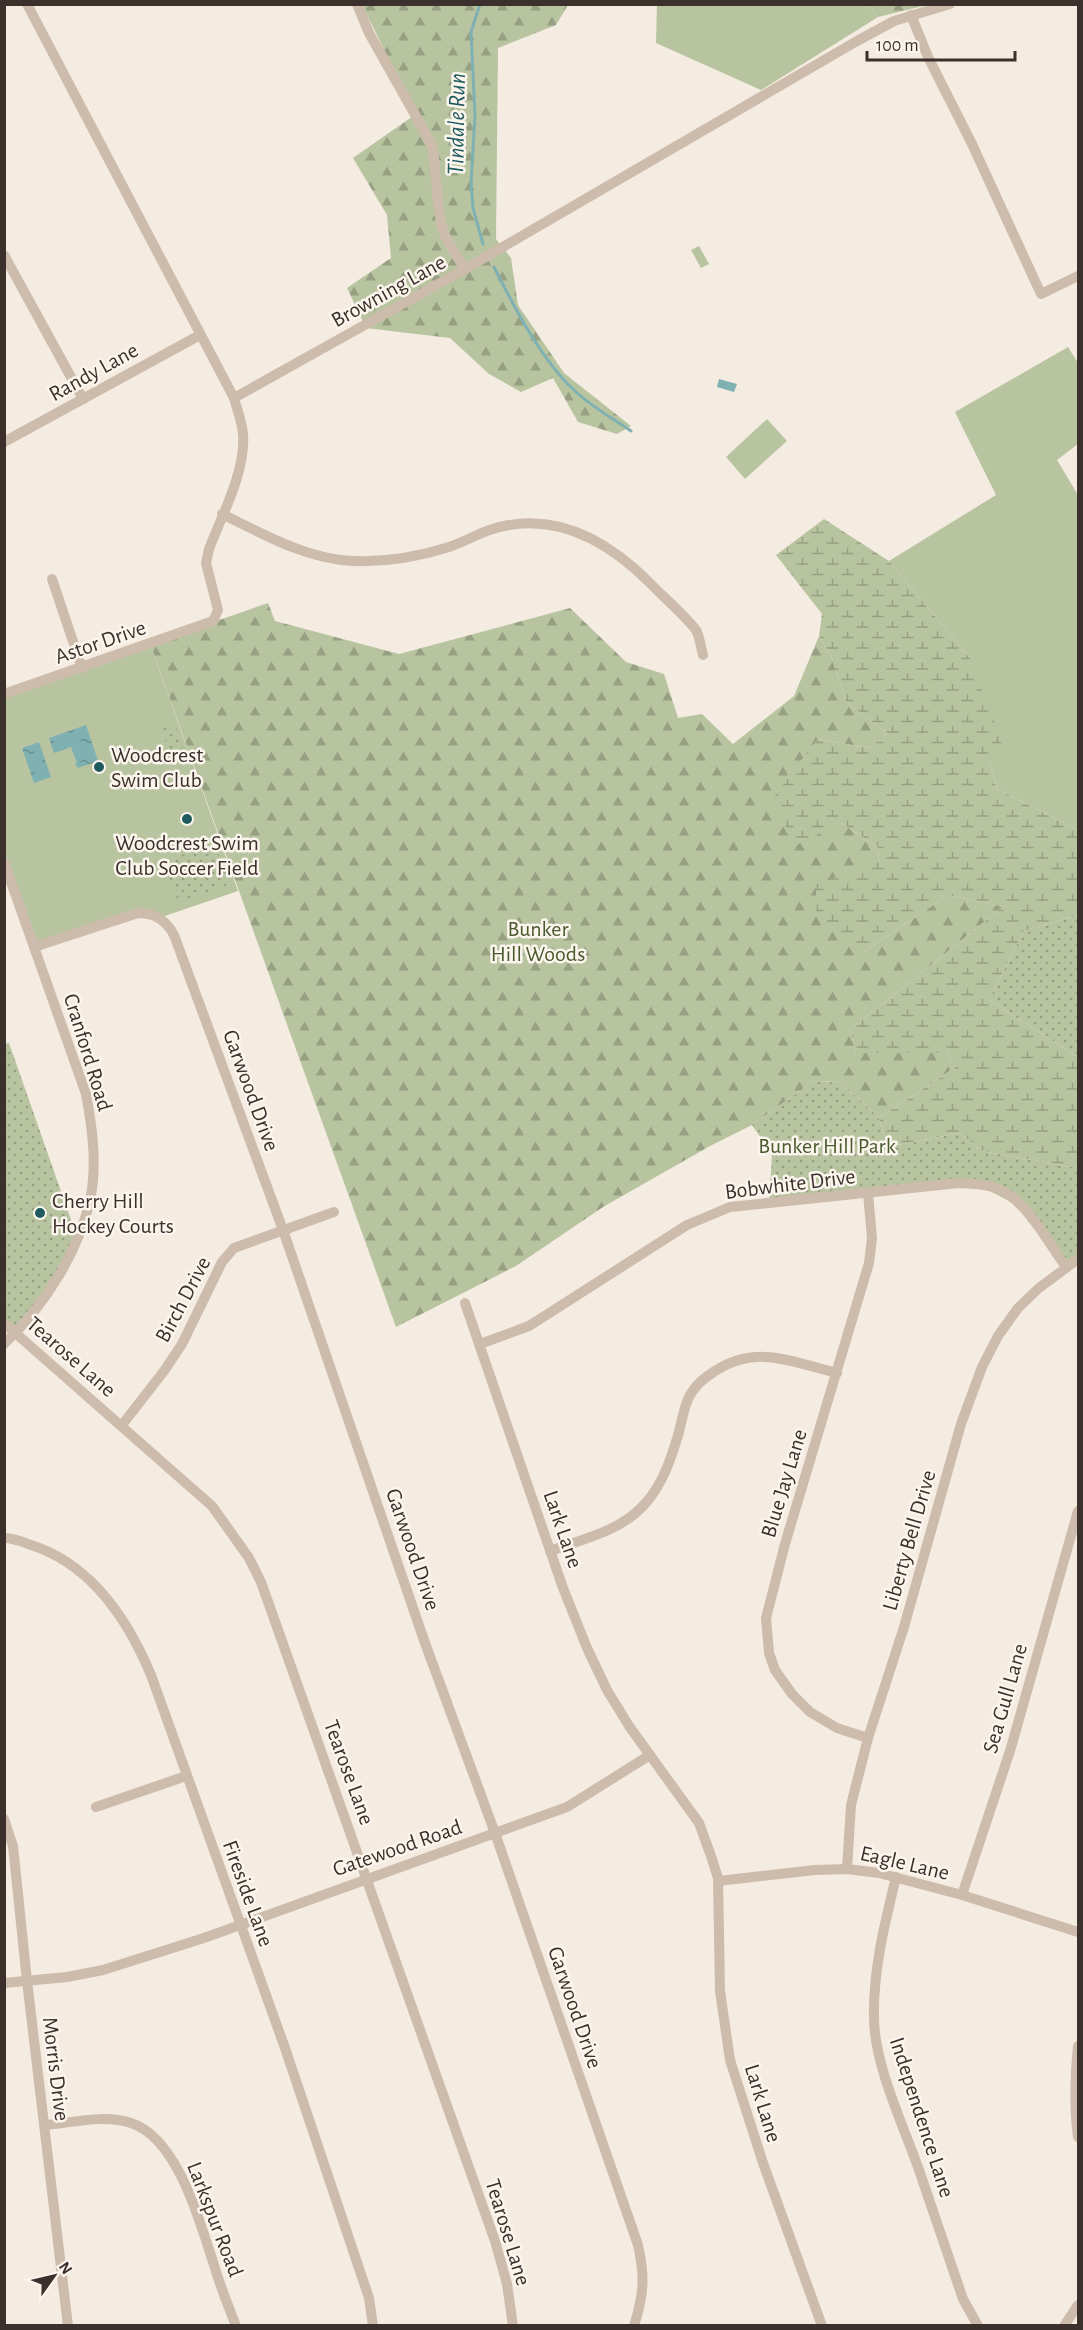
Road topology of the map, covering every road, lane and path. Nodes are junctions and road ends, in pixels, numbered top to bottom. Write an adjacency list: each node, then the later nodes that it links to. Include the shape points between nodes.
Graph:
1 (27, 4): 8 (street)
2 (357, 4): 6 (street, via 369,33 432,145 442,226)
3 (950, 4): 4 (street, Browning Lane)
4 (911, 15): 6 (street, Browning Lane, via 857,41); 7 (street, via 1041,294)
5 (4, 255): 10 (street)
6 (465, 269): 9 (street, Browning Lane)
7 (1078, 276)
8 (200, 335): 9 (street); 10 (street, Randy Lane)
9 (234, 398): 12 (street, via 243,431 241,464)
10 (83, 399): 11 (street, Randy Lane)
11 (4, 442)
12 (222, 514): 14 (street, via 281,543 328,558 353,561 406,558 504,526 545,524 573,530 606,546 646,579 697,631); 15 (street, Astor Drive, via 206,563 218,610 215,618 209,624)
13 (52, 579): 15 (street)
14 (703, 655)
15 (82, 668): 16 (street, Astor Drive)
16 (4, 694)
17 (4, 862): 18 (street, Cranford Road)
18 (34, 947): 21 (street, Garwood Drive, via 135,913 151,914 167,924); 26 (street, Cranford Road, via 86,1094 93,1145 91,1192 87,1213 56,1281)
19 (868, 1193): 23 (street, Bobwhite Drive, via 958,1183 1003,1191 1018,1201); 28 (street, Bobwhite Drive, via 730,1207 687,1225 529,1326); 29 (street, Blue Jay Lane, via 872,1238 869,1263)
20 (334, 1212): 21 (street, Birch Drive)
21 (283, 1230): 30 (street, Birch Drive, via 234,1248 222,1262 182,1344); 39 (street, Garwood Drive, via 425,1643)
22 (1078, 1259): 23 (street, Liberty Bell Drive)
23 (1066, 1267): 34 (street, Liberty Bell Drive, via 1018,1308 982,1366 961,1424)
24 (465, 1303): 28 (street, Lark Lane)
25 (4, 1323): 26 (street, Tearose Lane)
26 (16, 1333): 27 (street, Cranford Road); 30 (street, Tearose Lane)
27 (4, 1344)
28 (480, 1344): 33 (street, Lark Lane)
29 (837, 1373): 33 (street, via 771,1357 740,1358 724,1365 696,1386 688,1398 668,1468 644,1505 612,1529); 34 (street, Blue Jay Lane, via 785,1544 766,1617 766,1637 776,1670 810,1712 837,1728)
30 (122, 1425): 43 (street, Tearose Lane, via 212,1506 249,1558)
31 (1078, 1510): 45 (street, Sea Gull Lane, via 1010,1751)
32 (4, 1538): 36 (street, Fireside Lane, via 42,1548 66,1561 107,1598 136,1639)
33 (550, 1551): 35 (street, Lark Lane, via 607,1690)
34 (868, 1738): 41 (street, Liberty Bell Drive, via 851,1805)
35 (650, 1755): 39 (street, Gatewood Road, via 567,1807); 44 (street, via 699,1822)
36 (186, 1776): 37 (street); 46 (street, Fireside Lane)
37 (96, 1807)
38 (4, 1819): 40 (street, Morris Drive)
39 (495, 1833): 43 (street, Gatewood Road); 58 (street, Garwood Drive, via 638,2245 644,2290)
40 (8, 1847): 48 (street, Morris Drive)
41 (847, 1869): 42 (street, Eagle Lane); 44 (street, Eagle Lane)
42 (896, 1877): 45 (street, Eagle Lane); 60 (street, Independence Lane, via 876,1974 875,2037 888,2086 963,2300)
43 (367, 1878): 46 (street, Gatewood Road); 57 (street, Tearose Lane, via 495,2241)
44 (718, 1881): 59 (street, Lark Lane, via 720,1991 730,2060)
45 (962, 1895): 47 (street, Eagle Lane)
46 (239, 1924): 48 (street, Gatewood Road, via 103,1970); 56 (street, Fireside Lane, via 369,2298)
47 (1078, 1932)
48 (27, 1981): 49 (street, Gatewood Road); 51 (street, Morris Drive)
49 (4, 1983)
50 (1078, 2046): 52 (street)
51 (45, 2125): 54 (street, Morris Drive); 55 (street, Larkspur Road, via 110,2119 133,2123 160,2144 186,2187)
52 (1078, 2137)
53 (1078, 2305): 61 (street)
54 (68, 2325)
55 (236, 2325)
56 (373, 2325)
57 (513, 2325)
58 (634, 2325)
59 (822, 2325)
60 (978, 2325)
61 (1064, 2325)

